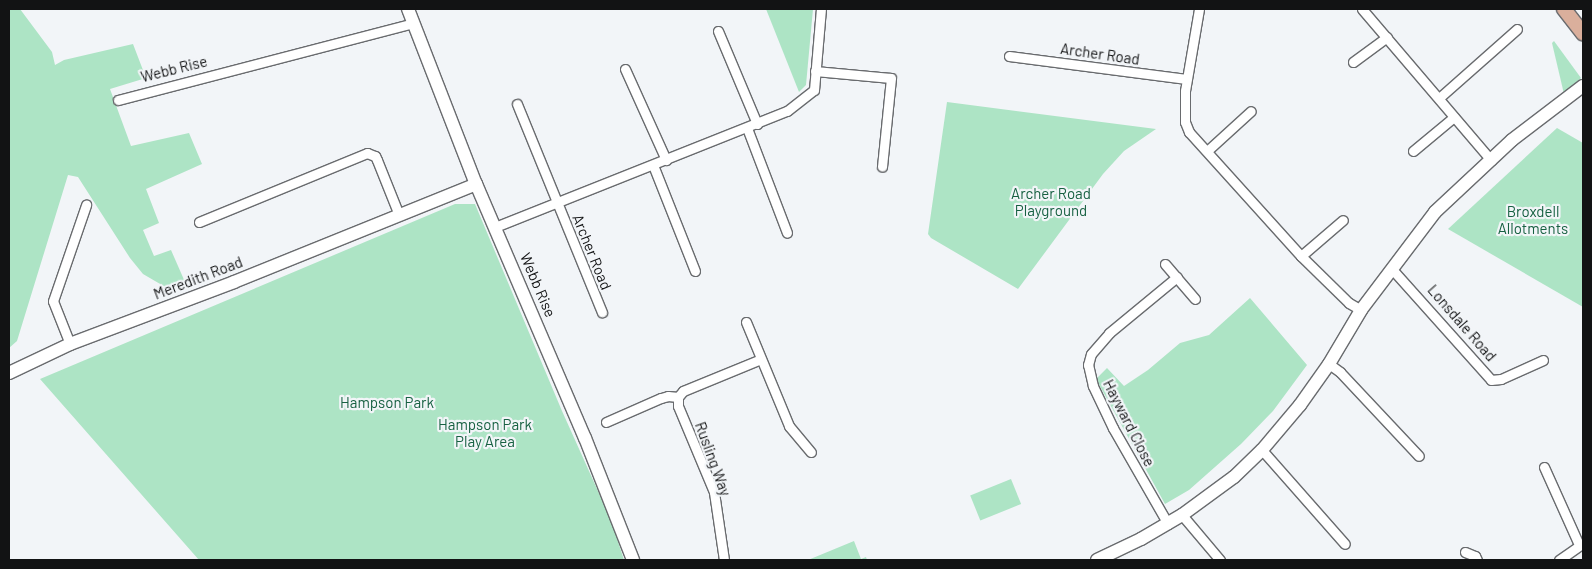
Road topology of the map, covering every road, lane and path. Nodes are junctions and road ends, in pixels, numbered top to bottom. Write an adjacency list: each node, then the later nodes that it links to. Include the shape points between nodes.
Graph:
1 (408, 9): 6 (street, Webb Rise)
2 (821, 9): 14 (street, Archer Road)
3 (1198, 9): 15 (street)
4 (1564, 9): 9 (main road)
5 (1366, 10): 10 (street)
6 (413, 23): 18 (street, Webb Rise); 30 (street, Webb Rise)
7 (1517, 29): 17 (street)
8 (718, 31): 22 (street)
9 (1583, 33)
10 (1387, 37): 12 (street); 17 (street)
11 (1009, 56): 15 (street, Archer Road)
12 (1353, 62)
13 (625, 69): 26 (street)
14 (815, 71): 22 (street, Archer Road, via 814,90 787,111); 29 (street, via 891,78)
15 (1187, 79): 24 (street, via 1184,122)
16 (1583, 86): 27 (street)
17 (1439, 98): 21 (street)
18 (118, 100)
19 (517, 104): 31 (street, Archer Road)
20 (1251, 111): 24 (street)
21 (1454, 117): 25 (street); 27 (street)
22 (757, 124): 23 (street, Archer Road)
23 (747, 128): 26 (street, Archer Road); 37 (street)
24 (1207, 151): 38 (street)
25 (1413, 151)
26 (666, 160): 28 (street, Archer Road)
27 (1491, 160): 40 (street, via 1435,212)
28 (653, 165): 31 (street, Archer Road); 41 (street)
29 (882, 167)
30 (476, 184): 33 (street, Meredith Road); 36 (street, Webb Rise)
31 (557, 202): 36 (street, Archer Road); 45 (street, Archer Road)
32 (86, 205): 47 (street, via 53,301)
33 (399, 215): 35 (street, via 375,156 367,153); 47 (street, Meredith Road)
34 (1343, 220): 38 (street)
35 (199, 222)
36 (494, 227): 63 (street, Webb Rise, via 582,430)
37 (788, 233)
38 (1301, 256): 44 (street)
39 (1165, 264): 42 (street)
40 (1391, 268): 44 (street); 49 (street, Lonsdale Road, via 1491,380 1501,379)
41 (695, 270)
42 (1177, 277): 43 (street); 59 (street, Hayward Close, via 1109,333 1091,354 1088,365 1093,386 1113,428)
43 (1196, 299)
44 (1361, 310): 50 (street)
45 (602, 312)
46 (746, 322): 48 (street)
47 (70, 344): 51 (street, Meredith Road)
48 (761, 359): 52 (street, via 684,391); 55 (street, via 792,430)
49 (1543, 360)
50 (1329, 364): 54 (street, via 1296,412); 56 (street)
51 (9, 371)
52 (678, 397): 53 (street, via 661,398); 64 (street, Rusling Way, via 678,406 714,492)
53 (606, 422)
54 (1262, 450): 58 (street, via 1234,477); 60 (street)
55 (811, 452)
56 (1419, 456)
57 (1544, 467): 61 (street)
58 (1182, 515): 59 (street); 66 (street)
59 (1168, 524): 65 (street)
60 (1345, 544)
61 (1581, 544): 68 (street)
62 (1465, 552): 67 (street)
63 (633, 560)
64 (724, 560)
65 (1097, 560)
66 (1220, 560)
67 (1477, 560)
68 (1559, 560)

